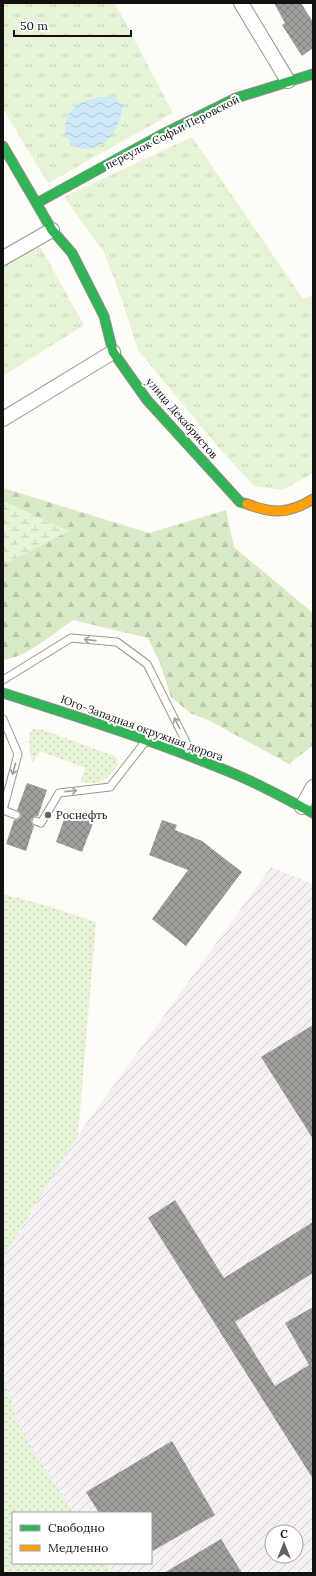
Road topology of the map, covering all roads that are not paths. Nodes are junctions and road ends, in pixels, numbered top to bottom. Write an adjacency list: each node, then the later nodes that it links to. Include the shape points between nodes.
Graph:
1 (241, 3): 3 (street)
2 (313, 74): 3 (main road, переулок Софьи Перовской)
3 (288, 81): 5 (main road, переулок Софьи Перовской, via 236,98 159,136)
4 (3, 146): 5 (main road, улица Декабристов)
5 (37, 204): 6 (main road, улица Декабристов)
6 (52, 230): 7 (street); 8 (main road, улица Декабристов, via 72,254 88,283 104,316)
7 (3, 258)
8 (113, 352): 9 (street); 10 (main road, улица Декабристов, via 147,400 240,502 257,509 288,512)
9 (3, 419)
10 (313, 499)
11 (3, 680): 15 (lane, one-way to 11, via 147,664 117,642 71,638)
12 (3, 693): 14 (main road, Юго-Западная окружная дорога)
13 (3, 720): 17 (lane, one-way to 17, via 18,754)
14 (146, 740): 15 (main road, Юго-Западная окружная дорога); 20 (lane, one-way to 14, via 41,823 59,793 110,787)
15 (194, 758): 18 (main road, Юго-Западная окружная дорога, via 247,779)
16 (313, 786): 18 (street)
17 (3, 810): 19 (lane)
18 (308, 810)
19 (16, 814)
20 (36, 821)

